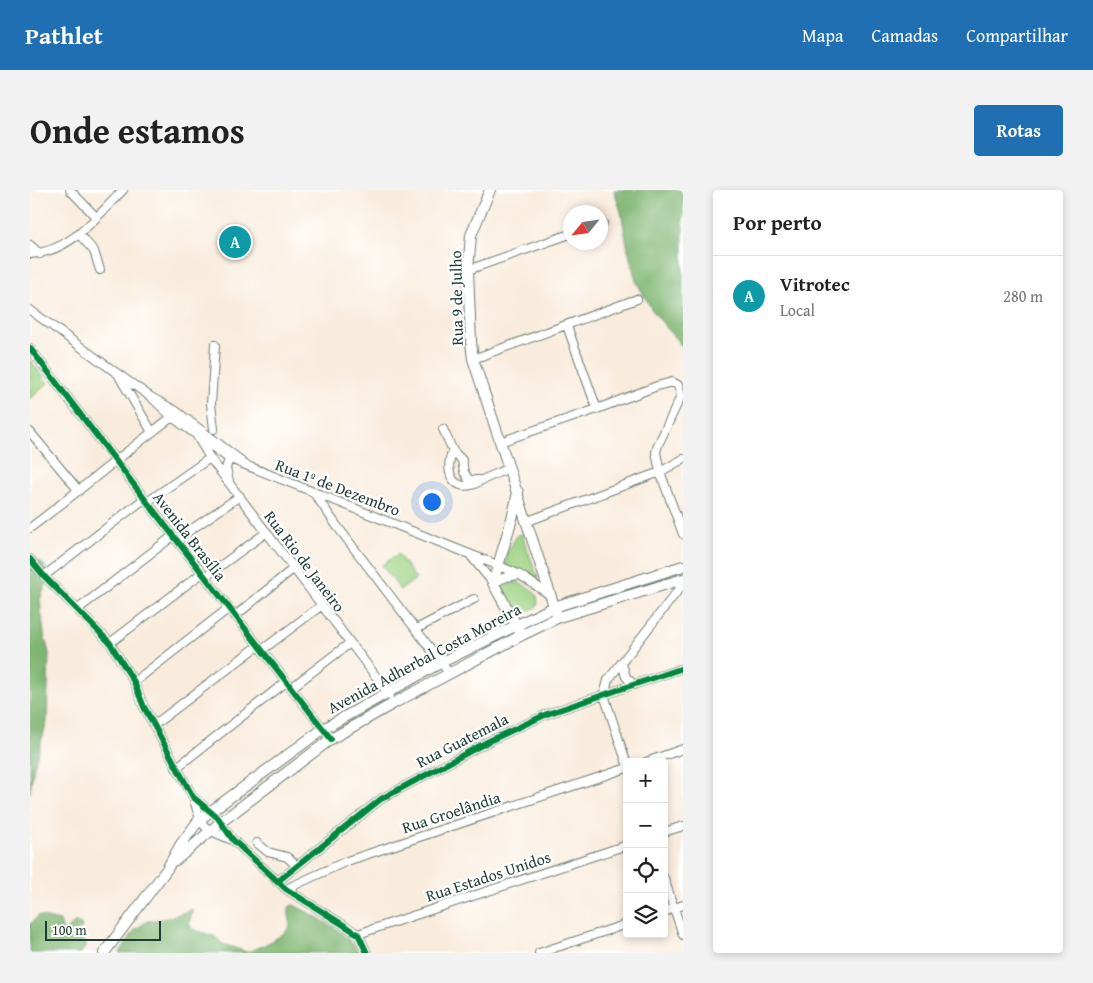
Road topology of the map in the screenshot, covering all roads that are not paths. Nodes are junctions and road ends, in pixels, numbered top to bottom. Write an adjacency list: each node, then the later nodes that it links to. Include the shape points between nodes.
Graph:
1 (70, 190): 4 (street)
2 (123, 190): 4 (street)
3 (490, 190): 11 (main road, Rua 9 de Julho, via 471,235)
4 (96, 217): 5 (street)
5 (80, 234): 9 (street, via 54,250); 10 (street, via 94,251)
6 (563, 236): 11 (street)
7 (30, 245): 9 (street)
8 (30, 254): 9 (street)
9 (40, 254)
10 (100, 270)
11 (468, 270): 17 (main road, Rua 9 de Julho)
12 (637, 299): 14 (street)
13 (30, 310): 18 (street, Rua 1º de Dezembro)
14 (567, 326): 17 (street); 20 (street)
15 (214, 345): 23 (street, via 211,404)
16 (30, 348): 32 (street, Avenida Brasília)
17 (473, 359): 28 (main road, Rua 9 de Julho)
18 (118, 374): 19 (street, Rua 1º de Dezembro); 26 (street)
19 (151, 397): 21 (street, Rua 1º de Dezembro); 22 (street, Rua 1º de Dezembro)
20 (597, 409): 28 (street); 35 (street, via 657,386 672,382 678,385 681,396 656,452)
21 (172, 417): 22 (street); 26 (street); 27 (street, Rua 1º de Dezembro)
22 (193, 425): 30 (street, Rua 1º de Dezembro)
23 (214, 429)
24 (444, 429): 29 (street)
25 (30, 432): 38 (street)
26 (152, 432): 32 (street)
27 (195, 434): 30 (street, Rua 1º de Dezembro); 33 (street, Rua Rio de Janeiro)
28 (500, 442): 34 (main road, Rua 9 de Julho)
29 (453, 451): 36 (street, via 462,460 469,480); 36 (street, via 448,466 453,480 469,487)
30 (229, 458): 33 (street); 37 (street, via 226,468); 40 (street, Rua 1º de Dezembro)
31 (683, 459): 35 (street)
32 (116, 461): 38 (street); 42 (street, Avenida Brasília)
33 (212, 461): 37 (street, Rua Rio de Janeiro); 42 (street)
34 (509, 468): 36 (street); 39 (main road, Rua 9 de Julho)
35 (660, 472): 43 (street); 46 (street)
36 (482, 480)
37 (229, 483): 41 (street, Rua Rio de Janeiro)
38 (79, 491): 44 (street)
39 (518, 491): 43 (main road, Rua 9 de Julho); 47 (main road)
40 (314, 493): 49 (street, Rua 1º de Dezembro); 69 (street)
41 (240, 496): 45 (street, Rua Rio de Janeiro); 48 (street)
42 (146, 500): 48 (street, Avenida Brasília); 56 (street)
43 (528, 521): 47 (main road); 60 (main road, Rua 9 de Julho)
44 (30, 528)
45 (267, 532): 53 (street, Rua Rio de Janeiro); 54 (street)
46 (683, 534)
47 (506, 535): 51 (main road)
48 (175, 538): 54 (street, Avenida Brasília); 65 (street)
49 (471, 556): 51 (street, Rua 1º de Dezembro); 58 (street)
50 (30, 559): 56 (street)
51 (497, 565): 55 (street, Rua 1º de Dezembro); 58 (main road)
52 (683, 566): 63 (main road, Avenida Adherbal Costa Moreira)
53 (294, 568): 62 (street, Rua Rio de Janeiro); 66 (street)
54 (203, 575): 64 (street, Avenida Brasília); 71 (street)
55 (520, 575): 58 (street); 60 (street, Rua 1º de Dezembro)
56 (44, 576): 65 (street)
57 (683, 579): 67 (main road, Avenida Adherbal Costa Moreira)
58 (493, 583): 68 (main road)
59 (683, 584): 75 (street)
60 (550, 595): 63 (main road, Rua 9 de Julho)
61 (474, 599): 69 (street)
62 (322, 605): 72 (street, Rua Rio de Janeiro); 73 (street)
63 (554, 607): 67 (main road, Rua 9 de Julho); 68 (main road, Avenida Adherbal Costa Moreira)
64 (229, 608): 66 (street, Avenida Brasília); 78 (street)
65 (78, 609): 71 (street)
66 (235, 616): 73 (street, Avenida Brasília)
67 (559, 618): 70 (main road, Avenida Adherbal Costa Moreira)
68 (516, 625): 70 (main road); 74 (main road, Avenida Adherbal Costa Moreira)
69 (416, 629): 74 (street)
70 (522, 635): 77 (main road, Avenida Adherbal Costa Moreira)
71 (110, 643): 78 (street)
72 (350, 643): 79 (street); 81 (street, Rua Rio de Janeiro)
73 (260, 648): 79 (street, Avenida Brasília); 84 (street)
74 (442, 662): 77 (street); 81 (main road, Avenida Adherbal Costa Moreira)
75 (622, 663): 80 (street, via 626,677); 82 (street, via 608,680)
76 (683, 668): 80 (street, Rua Guatemala)
77 (449, 673): 83 (main road, Avenida Adherbal Costa Moreira)
78 (134, 682): 84 (street)
79 (289, 685): 85 (street, Avenida Brasília); 90 (street)
80 (634, 685): 82 (street, Rua Guatemala)
81 (388, 692): 83 (street, Rua Rio de Janeiro); 85 (main road, Avenida Adherbal Costa Moreira)
82 (604, 695): 88 (street); 102 (street, Rua Guatemala, via 530,721 398,789)
83 (396, 702): 86 (main road, Avenida Adherbal Costa Moreira)
84 (154, 725): 90 (street)
85 (323, 729): 86 (street, Avenida Brasília); 93 (main road, Avenida Adherbal Costa Moreira)
86 (331, 739): 95 (main road, Avenida Adherbal Costa Moreira)
87 (683, 749): 89 (street)
88 (625, 758)
89 (657, 758)
90 (176, 768): 92 (street)
91 (623, 769): 105 (street, Rua Groelândia, via 347,861)
92 (193, 797): 93 (street); 94 (street)
93 (210, 812): 94 (main road, Avenida Adherbal Costa Moreira); 95 (street)
94 (199, 820): 97 (street); 103 (main road, Avenida Adherbal Costa Moreira)
95 (221, 822): 97 (main road, Avenida Adherbal Costa Moreira); 99 (street)
96 (683, 826): 98 (street)
97 (210, 830): 99 (street); 103 (main road, Avenida Adherbal Costa Moreira)
98 (668, 831)
99 (233, 840): 104 (street)
100 (257, 843): 102 (street, via 268,852 287,857)
101 (623, 846): 111 (street, Rua Estados Unidos)
102 (297, 866): 104 (street, Rua Guatemala)
103 (167, 869): 113 (main road)
104 (278, 882): 105 (street)
105 (286, 889): 111 (street)
106 (668, 890): 108 (street)
107 (683, 905): 108 (street)
108 (674, 908): 109 (street); 112 (street)
109 (668, 910)
110 (623, 925): 115 (street)
111 (358, 934): 114 (street)
112 (683, 935)
113 (104, 953)
114 (367, 953)
115 (539, 953)

